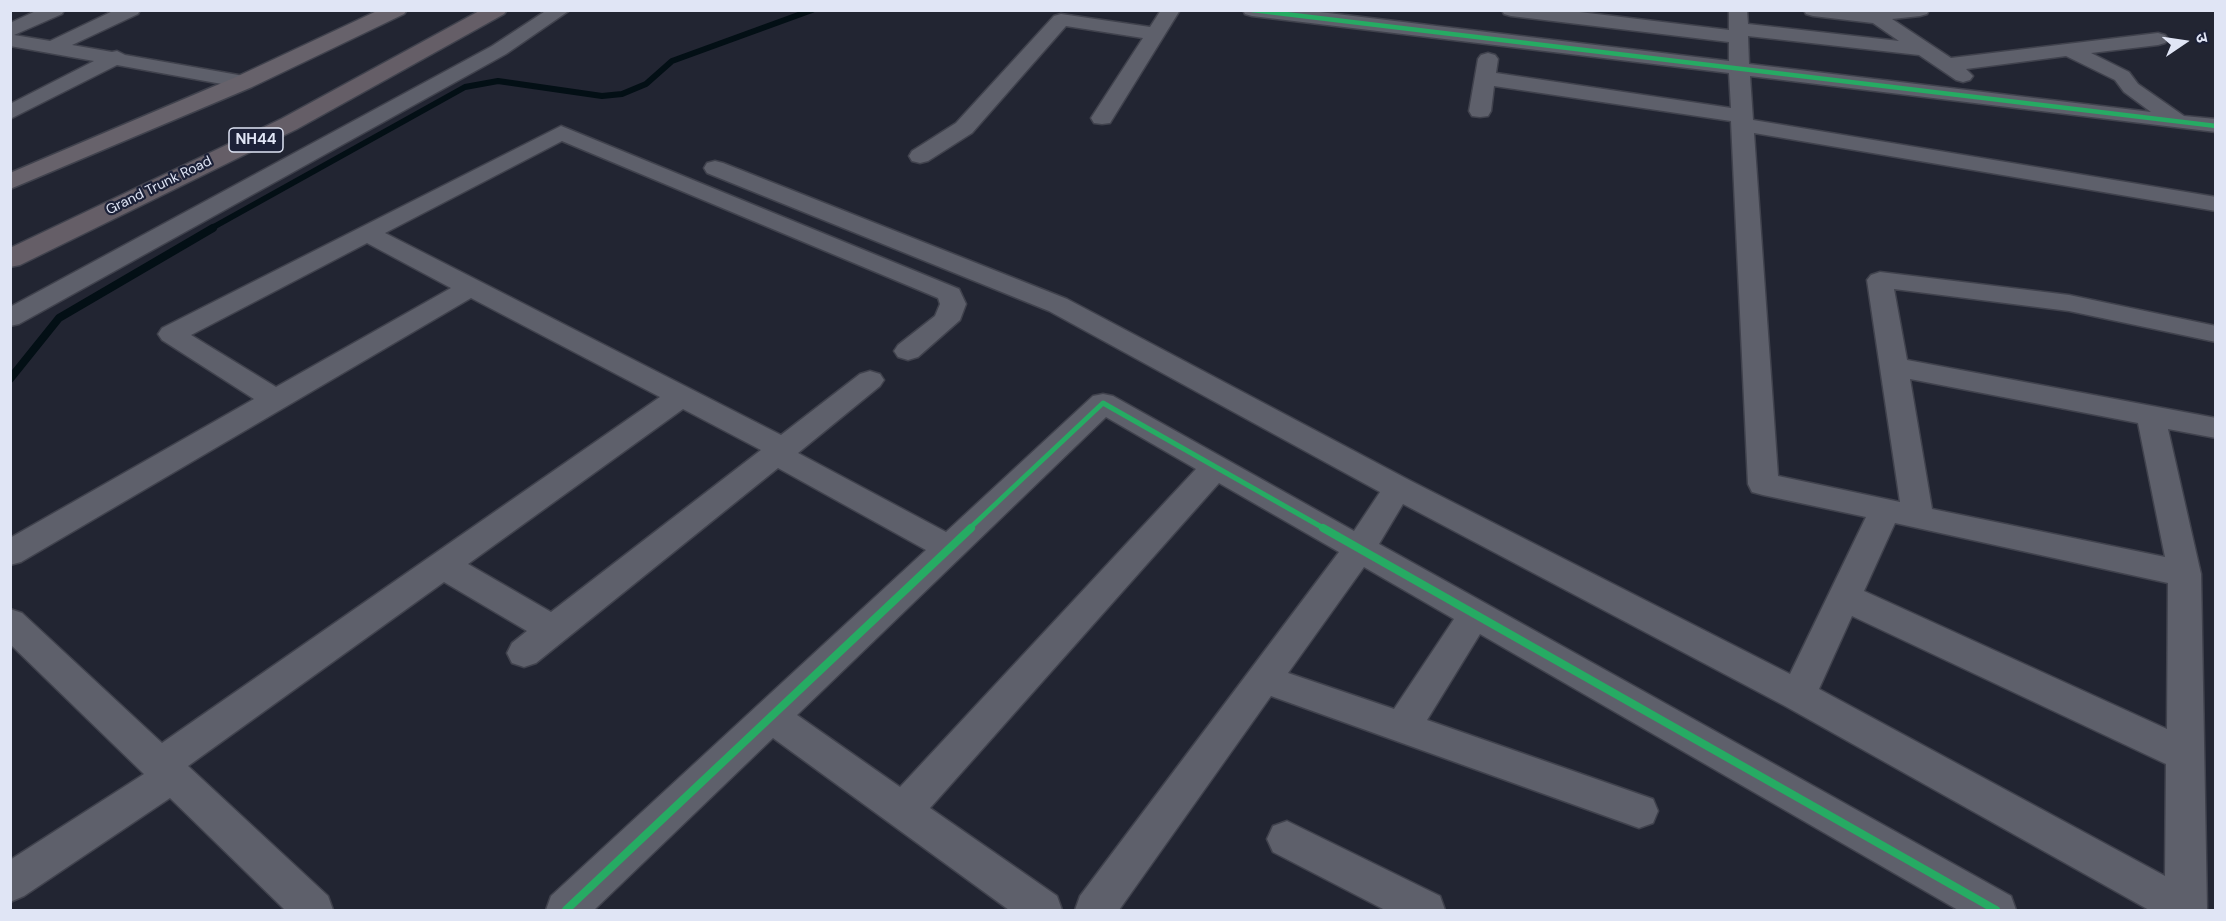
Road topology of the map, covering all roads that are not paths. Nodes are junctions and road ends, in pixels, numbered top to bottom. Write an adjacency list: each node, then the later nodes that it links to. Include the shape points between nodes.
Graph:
1 (55, 10): 14 (street)
2 (131, 10): 19 (street)
3 (397, 10): 27 (main road)
4 (461, 10): 40 (highway, Grand Trunk Road / NH44, via 264,114)
5 (497, 10): 41 (highway, Grand Trunk Road / NH44, via 290,124)
6 (561, 10): 43 (street, via 498,50 273,176)
7 (1171, 10): 15 (street)
8 (1252, 10): 17 (street)
9 (1511, 10): 13 (street)
10 (1813, 10): 12 (street)
11 (1920, 10): 12 (street, via 1874,15)
12 (1878, 18): 20 (street)
13 (1738, 26): 20 (street); 25 (street)
14 (10, 30)
15 (1156, 34): 31 (street); 35 (street, via 1061,20 964,128)
16 (10, 39): 19 (street)
17 (1491, 39): 25 (street); 26 (street)
18 (2158, 39): 21 (street)
19 (46, 45): 22 (street); 23 (street)
20 (1924, 49): 24 (street)
21 (2069, 50): 24 (street); 33 (street, via 2122,76 2131,88)
22 (117, 57): 27 (street); 30 (street)
23 (10, 61)
24 (1946, 65): 28 (street)
25 (1739, 67): 28 (street); 32 (street)
26 (1485, 78): 29 (street); 32 (street)
27 (244, 82): 37 (main road)
28 (1997, 99): 33 (street)
29 (1480, 111)
30 (10, 112)
31 (1102, 118)
32 (1742, 120): 38 (street); 55 (street, via 1763,484)
33 (2178, 122): 34 (street)
34 (2216, 126)
35 (920, 156)
36 (715, 168): 54 (street, via 1058,304)
37 (10, 182)
38 (2216, 204)
39 (366, 233): 42 (street); 45 (street, via 561,133 950,294 953,304 947,320); 49 (street, via 171,334)
40 (10, 238)
41 (10, 260)
42 (471, 287): 48 (street); 49 (street)
43 (10, 318)
44 (2216, 334): 46 (street, via 2069,303 1880,280)
45 (908, 351)
46 (1894, 367): 50 (street); 56 (street)
47 (870, 380): 52 (street)
48 (682, 396): 52 (street); 60 (street)
49 (276, 400): 59 (street)
50 (2151, 417): 51 (street); 61 (street)
51 (2216, 428)
52 (780, 452): 57 (street); 65 (street)
53 (1216, 467): 57 (street, via 1103,403); 58 (street); 73 (street)
54 (1398, 488): 58 (street); 68 (street)
55 (1885, 511): 56 (street); 62 (street)
56 (1918, 518): 61 (street)
57 (949, 548): 69 (street)
58 (1359, 549): 63 (street); 67 (street)
59 (10, 554)
60 (444, 565): 65 (street); 72 (street)
61 (2185, 574): 71 (street)
62 (1844, 597): 68 (street); 71 (street)
63 (1475, 614): 70 (street); 82 (street)
64 (10, 622): 72 (street)
65 (554, 630): 66 (street)
66 (524, 653)
67 (1264, 679): 70 (street); 80 (street)
68 (1798, 695): 83 (street)
69 (771, 717): 73 (street); 78 (street)
70 (1402, 728): 74 (street)
71 (2185, 754): 83 (street)
72 (166, 771): 76 (street); 77 (street)
73 (902, 811): 79 (street)
74 (1639, 811)
75 (1287, 839): 81 (street)
76 (10, 883)
77 (313, 910)
78 (566, 910)
79 (1042, 910)
80 (1095, 910)
81 (1425, 910)
82 (1996, 910)
83 (2186, 910)

